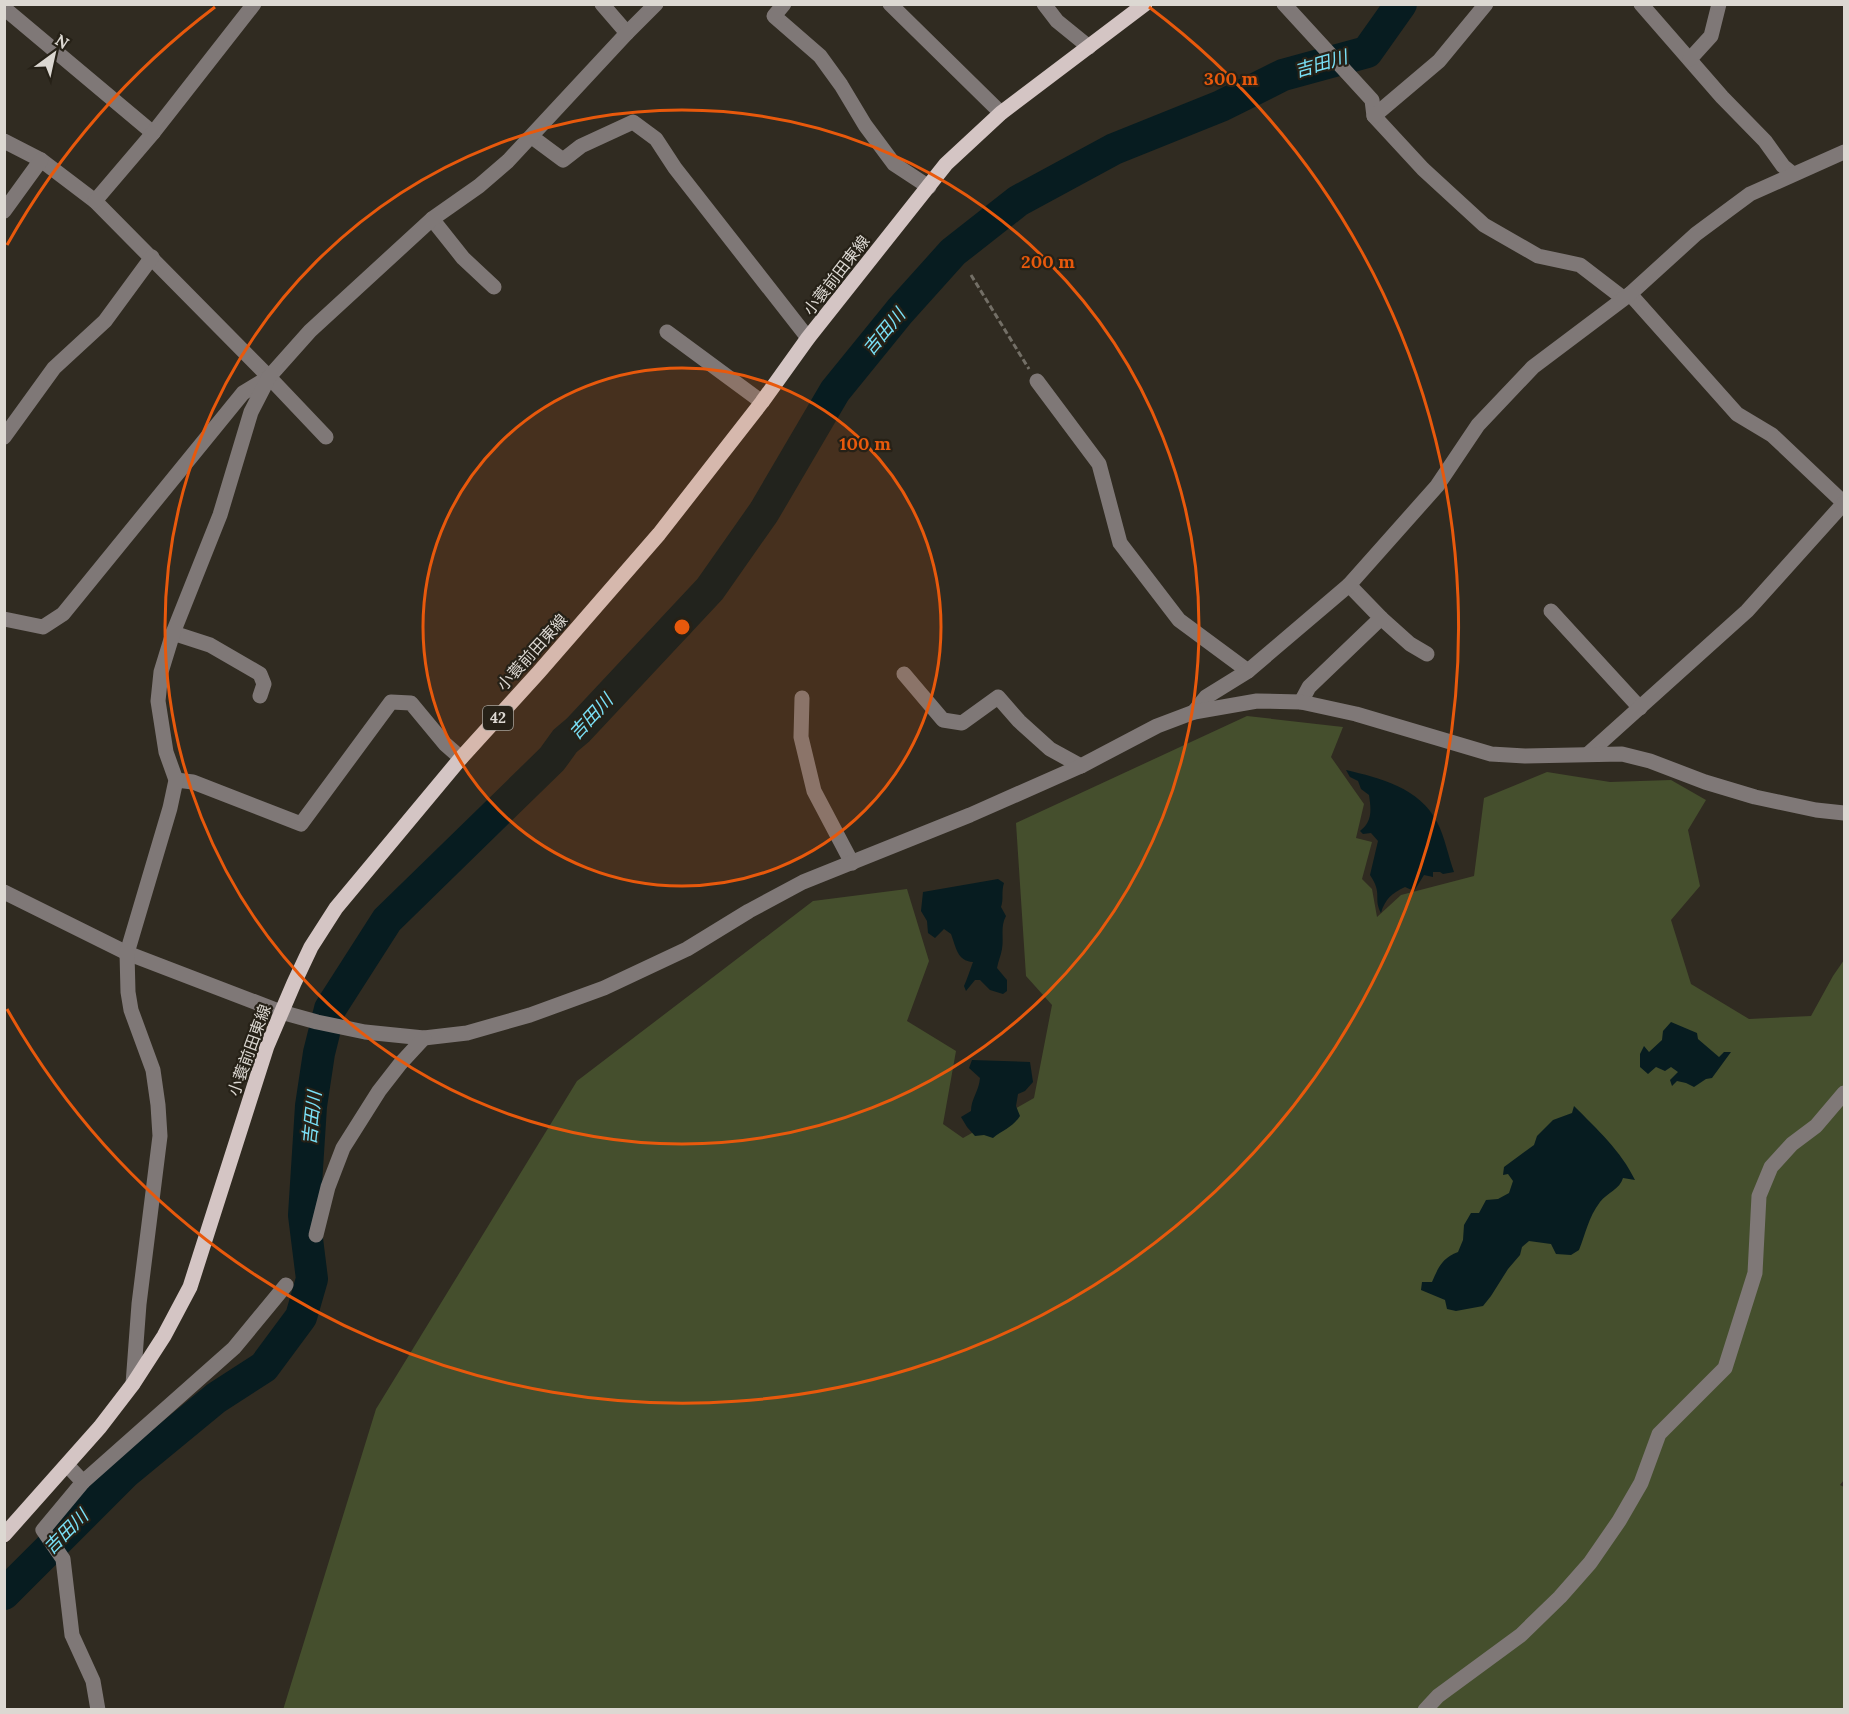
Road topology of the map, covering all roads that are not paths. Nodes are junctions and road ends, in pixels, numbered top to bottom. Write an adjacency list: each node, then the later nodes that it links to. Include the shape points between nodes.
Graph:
1 (254, 4): 18 (street)
2 (602, 4): 13 (street)
3 (656, 4): 13 (street)
4 (784, 4): 24 (street, via 774,16 820,56 894,164)
5 (890, 4): 16 (street)
6 (1044, 4): 14 (street, via 1057,21)
7 (1145, 4): 14 (main road, 小蓑前田東線 / 42)
8 (1284, 4): 17 (street, via 1372,100)
9 (1486, 4): 17 (street, via 1439,61)
10 (1641, 4): 15 (street)
11 (1719, 4): 15 (street, via 1711,36)
12 (4, 8): 18 (street)
13 (627, 33): 19 (street)
14 (1089, 47): 16 (main road, 小蓑前田東線 / 42)
15 (1690, 59): 23 (street)
16 (1001, 114): 24 (main road, 小蓑前田東線 / 42, via 946,164)
17 (1374, 116): 30 (street, via 1423,169 1484,225 1538,256 1580,265)
18 (153, 133): 25 (street)
19 (532, 137): 27 (street, via 479,186); 32 (street, via 563,160 581,146 633,122 656,139)
20 (4, 141): 22 (street)
21 (1845, 152): 23 (street)
22 (41, 160): 25 (street); 26 (street)
23 (1793, 174): 30 (street, via 1750,194 1696,234)
24 (929, 187): 32 (main road, 小蓑前田東線 / 42)
25 (95, 201): 28 (street)
26 (4, 211)
27 (432, 219): 29 (street); 33 (street, via 310,331)
28 (152, 257): 33 (street); 36 (street, via 105,321 54,368)
29 (494, 288)
30 (1626, 296): 38 (street, via 1737,414 1772,435); 39 (street, via 1533,367 1478,425 1437,486)
31 (667, 332): 35 (street)
32 (808, 338): 35 (main road, 小蓑前田東線 / 42)
33 (269, 377): 37 (street); 42 (street, via 243,393 63,614 43,627); 43 (street, via 251,412 220,515)
34 (1037, 381): 45 (street, via 1099,464 1120,543 1179,620)
35 (762, 402): 53 (main road, 小蓑前田東線 / 42, via 659,534)
36 (4, 437)
37 (326, 438)
38 (1844, 503): 50 (street, via 1747,611)
39 (1349, 585): 41 (street); 45 (street)
40 (1551, 611): 50 (street)
41 (1381, 618): 44 (street); 49 (street, via 1309,687)
42 (4, 619)
43 (173, 633): 47 (street, via 210,645 260,674 264,684); 55 (street, via 161,672 158,701 166,752)
44 (1427, 654)
45 (1248, 671): 51 (street, via 1206,697)
46 (904, 674): 54 (street, via 943,720 962,723 998,697 1050,749)
47 (260, 696)
48 (802, 698): 57 (street, via 801,737 814,791)
49 (1301, 702): 51 (street, via 1257,701); 52 (street, via 1491,754)
50 (1640, 708): 52 (street)
51 (1194, 712): 54 (street, via 1157,726)
52 (1588, 754): 56 (street, via 1631,756 1755,797)
53 (461, 758): 55 (street, via 411,703 390,702 301,824 194,782); 60 (main road, 小蓑前田東線 / 42, via 336,908 311,947)
54 (1081, 766): 57 (street)
55 (176, 780): 59 (street)
56 (1845, 813)
57 (852, 863): 61 (street, via 803,882 687,949 604,988 478,1030)
58 (4, 892): 59 (street)
59 (127, 953): 60 (street); 65 (street, via 131,1010 153,1070 160,1136)
60 (281, 1012): 61 (street, via 365,1032); 65 (main road, 小蓑前田東線 / 42, via 190,1287)
61 (424, 1038): 63 (street, via 379,1090 343,1148 328,1186)
62 (1845, 1093): 70 (street, via 1771,1167 1759,1196 1755,1273 1725,1368 1659,1434 1641,1483 1590,1563 1560,1598 1521,1635 1438,1696)
63 (316, 1235)
64 (286, 1285): 67 (street, via 234,1348)
65 (133, 1384): 66 (main road, 小蓑前田東線 / 42)
66 (67, 1465): 67 (street); 68 (main road, 小蓑前田東線 / 42)
67 (83, 1482): 69 (street, via 43,1530 63,1559 72,1635 93,1681)
68 (4, 1535)
69 (98, 1710)
70 (1425, 1710)

